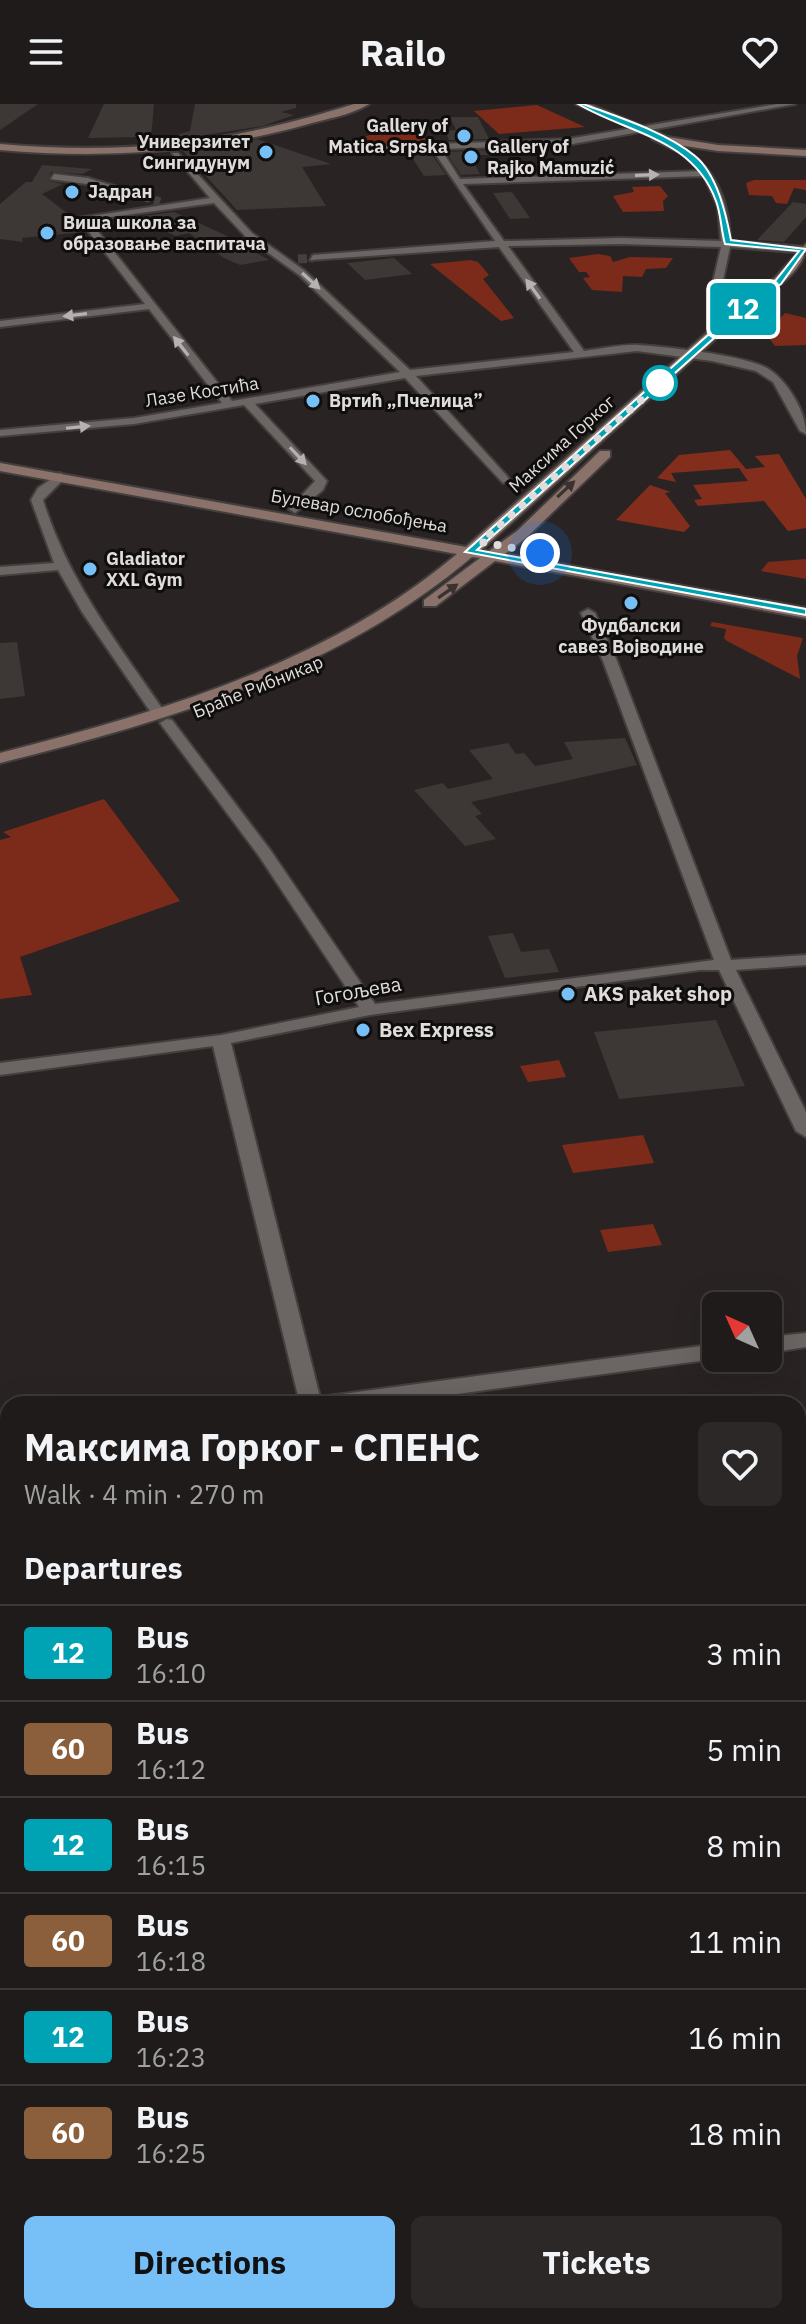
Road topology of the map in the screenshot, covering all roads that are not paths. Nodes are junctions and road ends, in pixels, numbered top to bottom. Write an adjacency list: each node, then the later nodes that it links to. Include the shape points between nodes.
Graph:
1 (364, 104): 4 (street)
2 (581, 104): 5 (street)
3 (789, 104): 5 (street)
4 (295, 127): 12 (street, via 169,151); 13 (street, via 255,143)
5 (645, 130): 6 (street); 7 (street, via 549,144); 10 (street)
6 (655, 137): 8 (street); 14 (street)
7 (436, 148): 9 (street); 17 (street)
8 (739, 149): 10 (street); 14 (street, via 709,150)
9 (331, 150)
10 (778, 151): 11 (street)
11 (806, 153)
12 (7, 155): 13 (street)
13 (175, 155): 19 (street)
14 (695, 158): 15 (street)
15 (705, 173): 17 (street, one-way to 15); 20 (street, via 720,201)
16 (54, 177): 18 (street)
17 (457, 182): 21 (street)
18 (142, 196)
19 (214, 200): 25 (street, via 249,235); 28 (street, via 83,218)
20 (728, 242): 21 (street); 22 (street); 29 (street, via 714,300)
21 (500, 243): 23 (street); 31 (street, one-way to 21)
22 (805, 249): 26 (street, Максима Горког)
23 (313, 258)
24 (298, 259): 25 (street)
25 (285, 260): 34 (street, one-way to 34)
26 (778, 282): 27 (street, Максима Горког); 29 (street, Максима Горког)
27 (768, 304)
28 (150, 306): 30 (street, one-way to 30); 36 (street, one-way to 28)
29 (741, 311): 32 (street, Максима Горког)
30 (0, 324)
31 (579, 352): 32 (street, Лазе Костића, via 607,349); 34 (street, Лазе Костића)
32 (690, 357): 33 (street, Лазе Костића); 46 (street, Максима Горког)
33 (713, 357): 37 (street); 38 (street, Лазе Костића, via 780,388)
34 (407, 374): 35 (street, Лазе Костића); 44 (street)
35 (248, 403): 36 (street, Лазе Костића); 45 (street, one-way to 45, via 321,481)
36 (230, 406): 39 (street, Лазе Костића, one-way to 36)
37 (652, 411)
38 (806, 431)
39 (0, 433)
40 (619, 440): 47 (street, Максима Горког, one-way to 40)
41 (0, 456): 45 (street, Булевар ослобођења)
42 (0, 467): 43 (street, Булевар ослобођења)
43 (60, 477): 46 (street, Булевар ослобођења); 48 (street, via 37,500)
44 (503, 479)
45 (295, 509): 46 (street, Булевар ослобођења)
46 (475, 547): 47 (street, Булевар ослобођења); 52 (street, Браће Рибникар, via 410,599 361,629)
47 (500, 552): 50 (street, Булевар ослобођења); 52 (street, Браће Рибникар, one-way to 47, via 254,691 370,637 426,606)
48 (63, 566): 49 (street); 52 (street, via 104,636)
49 (0, 571)
50 (805, 610)
51 (588, 613): 56 (street)
52 (163, 718): 53 (street, Браће Рибникар); 54 (street, Браће Рибникар); 57 (street, via 265,854)
53 (0, 758)
54 (0, 769)
55 (806, 960): 56 (street, Гогољева)
56 (724, 965): 57 (street, Гогољева); 60 (street)
57 (370, 1010): 58 (street, Гогољева)
58 (221, 1040): 59 (street, Гогољева); 64 (street)
59 (0, 1069)
60 (806, 1131)
61 (806, 1340): 62 (street)
62 (782, 1343)
63 (702, 1354): 65 (street)
64 (309, 1396)
65 (384, 1396)

